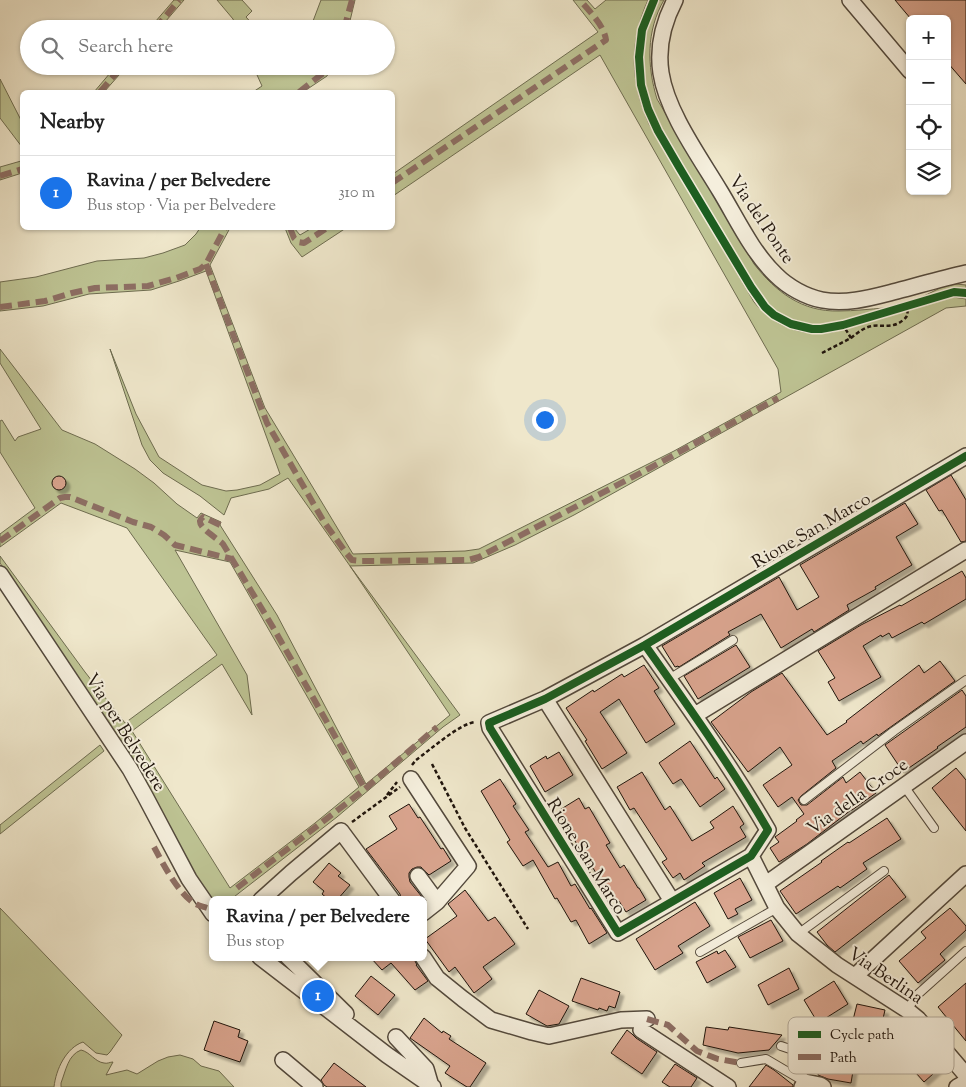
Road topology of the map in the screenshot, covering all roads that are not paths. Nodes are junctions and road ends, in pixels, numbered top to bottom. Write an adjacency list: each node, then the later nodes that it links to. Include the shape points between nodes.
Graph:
1 (675, 0): 4 (street, Via del Ponte, via 660,43 664,88 683,128 734,214 765,264 778,277 792,288 811,296 841,302 867,299)
2 (850, 0): 3 (street)
3 (906, 66)
4 (966, 272)
5 (966, 456): 9 (street, Rione San Marco)
6 (966, 550): 13 (street)
7 (0, 574): 28 (street, Via per Belvedere, via 130,770 189,879)
8 (733, 640): 10 (lane)
9 (645, 645): 10 (street, Rione San Marco); 12 (street, Rione San Marco)
10 (669, 679): 13 (street, Rione San Marco)
11 (966, 680): 17 (lane, Via della Croce)
12 (546, 699): 26 (street); 26 (street, Rione San Marco, via 489,722 490,728 618,934)
13 (694, 715): 19 (street, Rione San Marco, via 768,830)
14 (966, 742): 16 (street, Via della Croce)
15 (406, 775): 27 (street, via 468,866)
16 (904, 786): 18 (lane); 23 (street, Via della Croce)
17 (804, 800)
18 (934, 828)
19 (751, 856): 26 (street, Rione San Marco); 29 (street)
20 (884, 872): 31 (lane)
21 (418, 876): 27 (street)
22 (965, 877): 37 (street)
23 (770, 881)
24 (265, 896): 25 (street, via 341,831)
25 (389, 896)
26 (672, 901)
27 (437, 902): 30 (street)
28 (209, 908)
29 (777, 908): 31 (street, Via Berlina); 33 (lane)
30 (427, 910)
31 (798, 934): 37 (street, Via Berlina)
32 (966, 951): 38 (lane, via 917,995)
33 (700, 952)
34 (265, 961): 43 (street)
35 (292, 961): 43 (street)
36 (425, 961): 52 (street, via 437,978 491,1020 549,1036 630,1020 644,1025)
37 (855, 976): 38 (street, Via Berlina)
38 (907, 1010): 39 (street, Via Berlina)
39 (916, 1017)
40 (396, 1038): 50 (street, via 426,1069)
41 (782, 1046): 42 (lane)
42 (788, 1048)
43 (387, 1055): 50 (street)
44 (283, 1060): 51 (street)
45 (954, 1061): 47 (street, Via Berlina)
46 (741, 1062): 49 (lane, via 766,1059)
47 (966, 1075)
48 (966, 1082): 54 (street)
49 (803, 1085): 53 (street)
50 (432, 1086)
51 (315, 1087)
52 (728, 1087)
53 (823, 1087)
54 (957, 1087)

